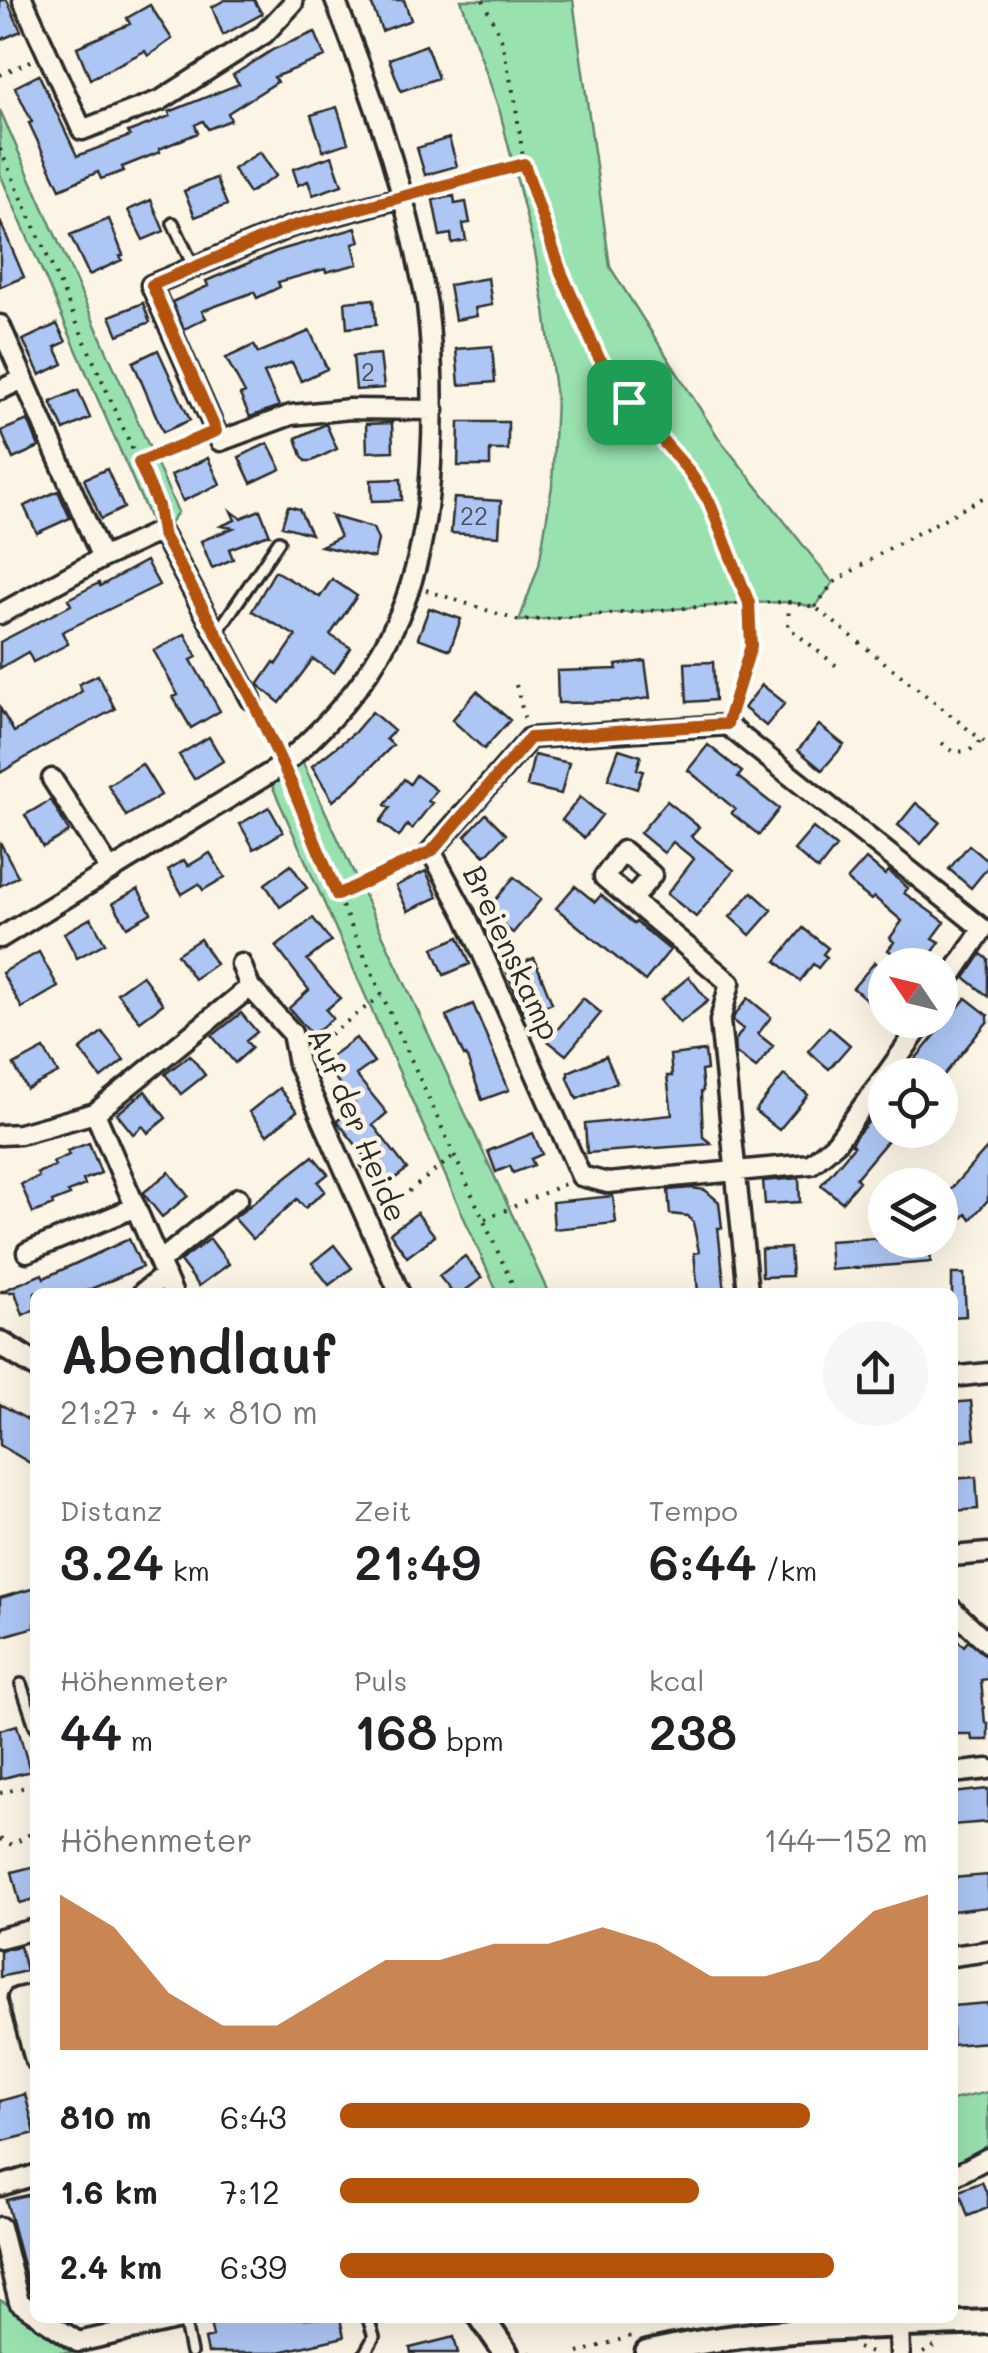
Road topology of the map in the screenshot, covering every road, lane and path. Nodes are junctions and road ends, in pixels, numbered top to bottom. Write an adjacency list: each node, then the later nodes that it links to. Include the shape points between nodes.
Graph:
1 (23, 0): 6 (street)
2 (312, 0): 5 (street)
3 (335, 0): 10 (street)
4 (483, 0): 9 (path, via 501,38)
5 (291, 1): 6 (street, via 264,34 161,100 82,130)
6 (46, 54): 7 (path)
7 (0, 75)
8 (0, 149): 18 (path)
9 (524, 164): 10 (path); 25 (path, via 598,356 709,501)
10 (404, 198): 12 (street, via 290,227); 16 (street, via 426,303)
11 (173, 223): 12 (lane)
12 (194, 268): 17 (street, via 152,285)
13 (0, 325): 14 (street)
14 (23, 379): 15 (street); 22 (street)
15 (0, 390)
16 (434, 410): 17 (street, via 291,414 220,442); 23 (street, via 429,503)
17 (216, 431): 18 (path)
18 (139, 462): 20 (path)
19 (988, 495): 26 (path, via 832,583)
20 (162, 533): 22 (street); 28 (street)
21 (279, 541): 28 (lane)
22 (102, 558): 27 (street)
23 (412, 585): 25 (path, via 519,621); 37 (street, via 392,632 349,700)
24 (788, 602): 25 (path); 26 (path); 29 (path, via 788,627)
25 (749, 603): 32 (path, via 751,646)
26 (815, 607): 34 (path)
27 (0, 614)
28 (216, 634): 31 (street)
29 (838, 667)
30 (516, 684): 33 (path)
31 (252, 699): 37 (path)
32 (727, 724): 33 (street); 43 (street)
33 (530, 738): 39 (street, Breienskamp)
34 (981, 740): 35 (path, via 969,751 954,752); 36 (path)
35 (942, 743)
36 (988, 745)
37 (283, 765): 40 (street); 41 (path)
38 (52, 779): 40 (street)
39 (432, 851): 41 (path); 55 (street, Breienskamp)
40 (112, 872): 44 (street)
41 (337, 895): 48 (path)
42 (632, 899): 54 (street, via 730,983 720,1021)
43 (986, 930): 46 (street)
44 (0, 938)
45 (241, 964): 47 (street, Auf der Heide)
46 (958, 968)
47 (250, 987): 49 (street, Auf der Heide, via 292,1034); 51 (street)
48 (383, 995): 49 (path); 53 (path)
49 (297, 1059): 59 (street, Auf der Heide)
50 (868, 1100): 54 (street, via 811,1164)
51 (95, 1114): 52 (street); 57 (street)
52 (0, 1136)
53 (455, 1154): 58 (path); 59 (path)
54 (735, 1170): 55 (street, via 608,1183); 64 (street)
55 (581, 1176): 58 (path)
56 (238, 1198): 61 (street)
57 (136, 1207): 60 (street); 61 (street)
58 (485, 1219): 63 (path)
59 (368, 1223): 62 (street, Auf der Heide)
60 (27, 1252)
61 (166, 1277)
62 (397, 1288)
63 (514, 1288)
64 (748, 1288)
65 (0, 1344): 66 (street)
66 (30, 1361)
67 (988, 1372): 68 (street)
68 (958, 1376)
69 (988, 1553): 70 (street)
70 (958, 1556)
71 (958, 1615): 72 (street)
72 (988, 1643)
73 (21, 1684): 74 (lane)
74 (30, 1711)
75 (988, 1769): 76 (street)
76 (958, 1772)
77 (30, 1786): 78 (path)
78 (0, 1793)
79 (30, 1834): 80 (path, via 12,1845)
80 (0, 1839)
81 (30, 1931): 82 (street)
82 (0, 1938)
83 (988, 1951): 84 (street)
84 (958, 1955)
85 (30, 1995): 86 (street, via 18,1998)
86 (30, 2042)
87 (986, 2163): 88 (street)
88 (958, 2175)
89 (30, 2177): 90 (street)
90 (0, 2186)
91 (0, 2226): 92 (street, via 19,2302)
92 (30, 2310)
93 (988, 2322): 99 (street)
94 (50, 2323): 95 (street, via 78,2342)
95 (162, 2323)
96 (185, 2323): 100 (lane)
97 (370, 2323): 101 (lane, via 374,2337)
98 (485, 2323): 102 (street)
99 (899, 2326): 103 (street, via 727,2337); 104 (street)
100 (191, 2353)
101 (366, 2353)
102 (506, 2353)
103 (648, 2353)
104 (900, 2353)

